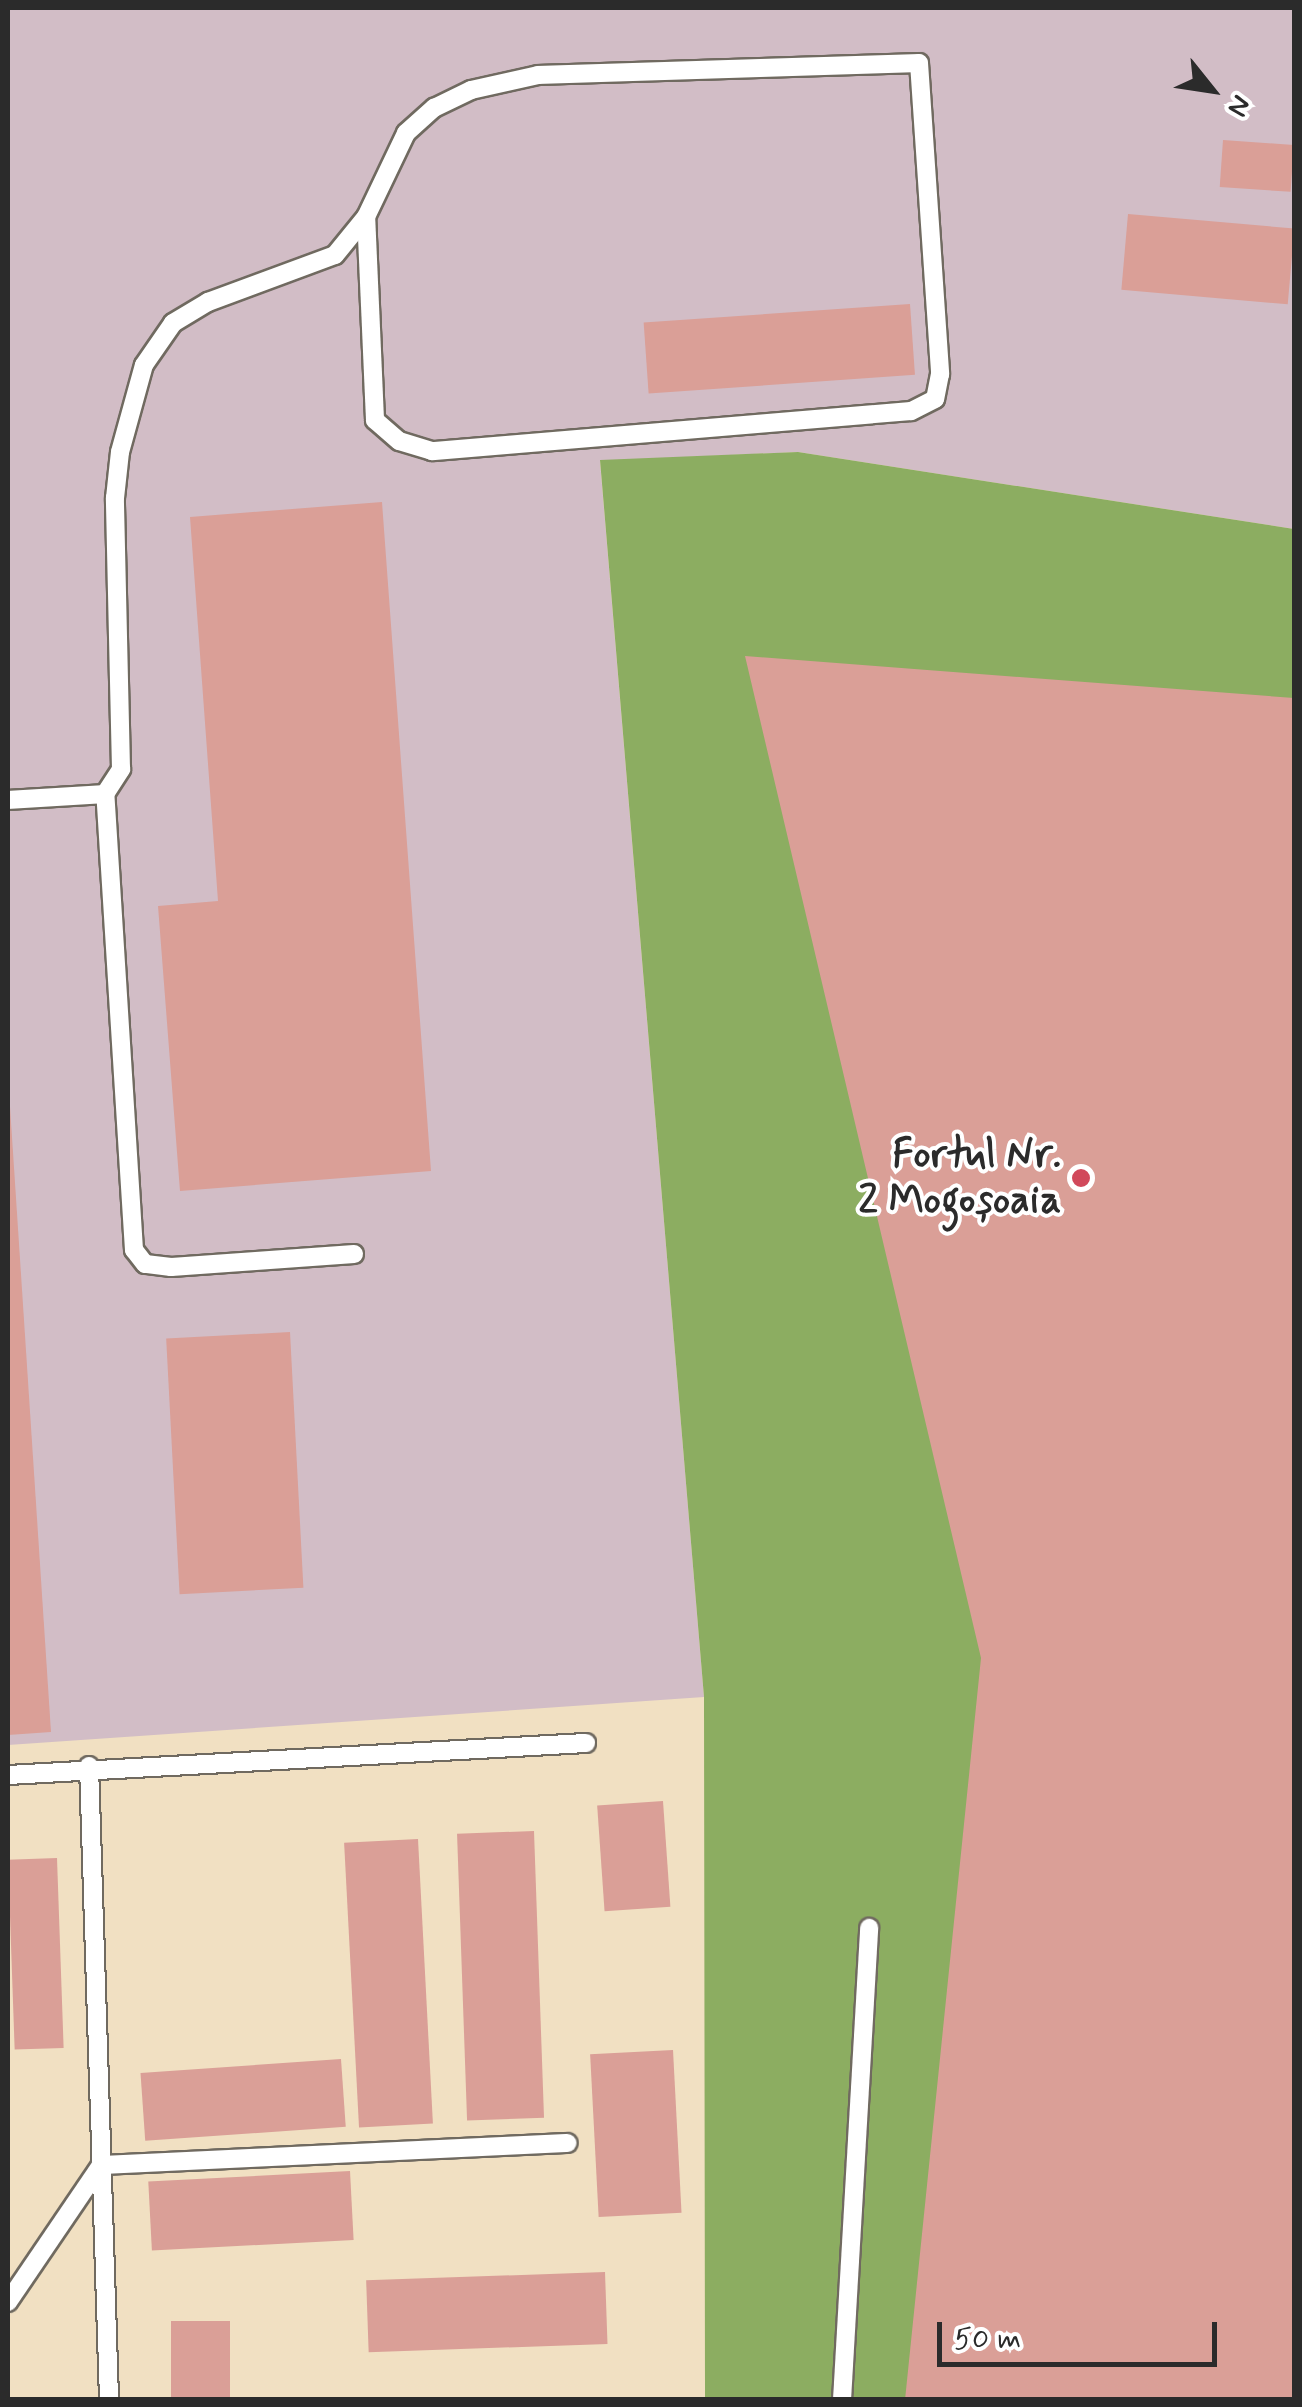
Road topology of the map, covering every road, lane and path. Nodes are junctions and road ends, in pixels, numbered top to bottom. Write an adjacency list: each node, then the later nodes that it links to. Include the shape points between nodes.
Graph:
1 (366, 217): 1 (lane, via 406,133 434,108 471,90 538,75 919,63 940,374 934,399 911,411 432,451 398,441 375,420); 2 (lane, via 335,255 208,302 173,323 144,365 115,498 121,769)
2 (105, 794): 3 (lane); 4 (lane, via 134,1250 145,1264 171,1267)
3 (8, 800)
4 (354, 1254)
5 (586, 1742): 6 (lane)
6 (88, 1766): 7 (lane); 10 (lane)
7 (8, 1775)
8 (870, 1928): 13 (lane)
9 (567, 2143): 10 (lane)
10 (101, 2165): 11 (lane); 12 (lane)
11 (8, 2302)
12 (109, 2400)
13 (842, 2400)

